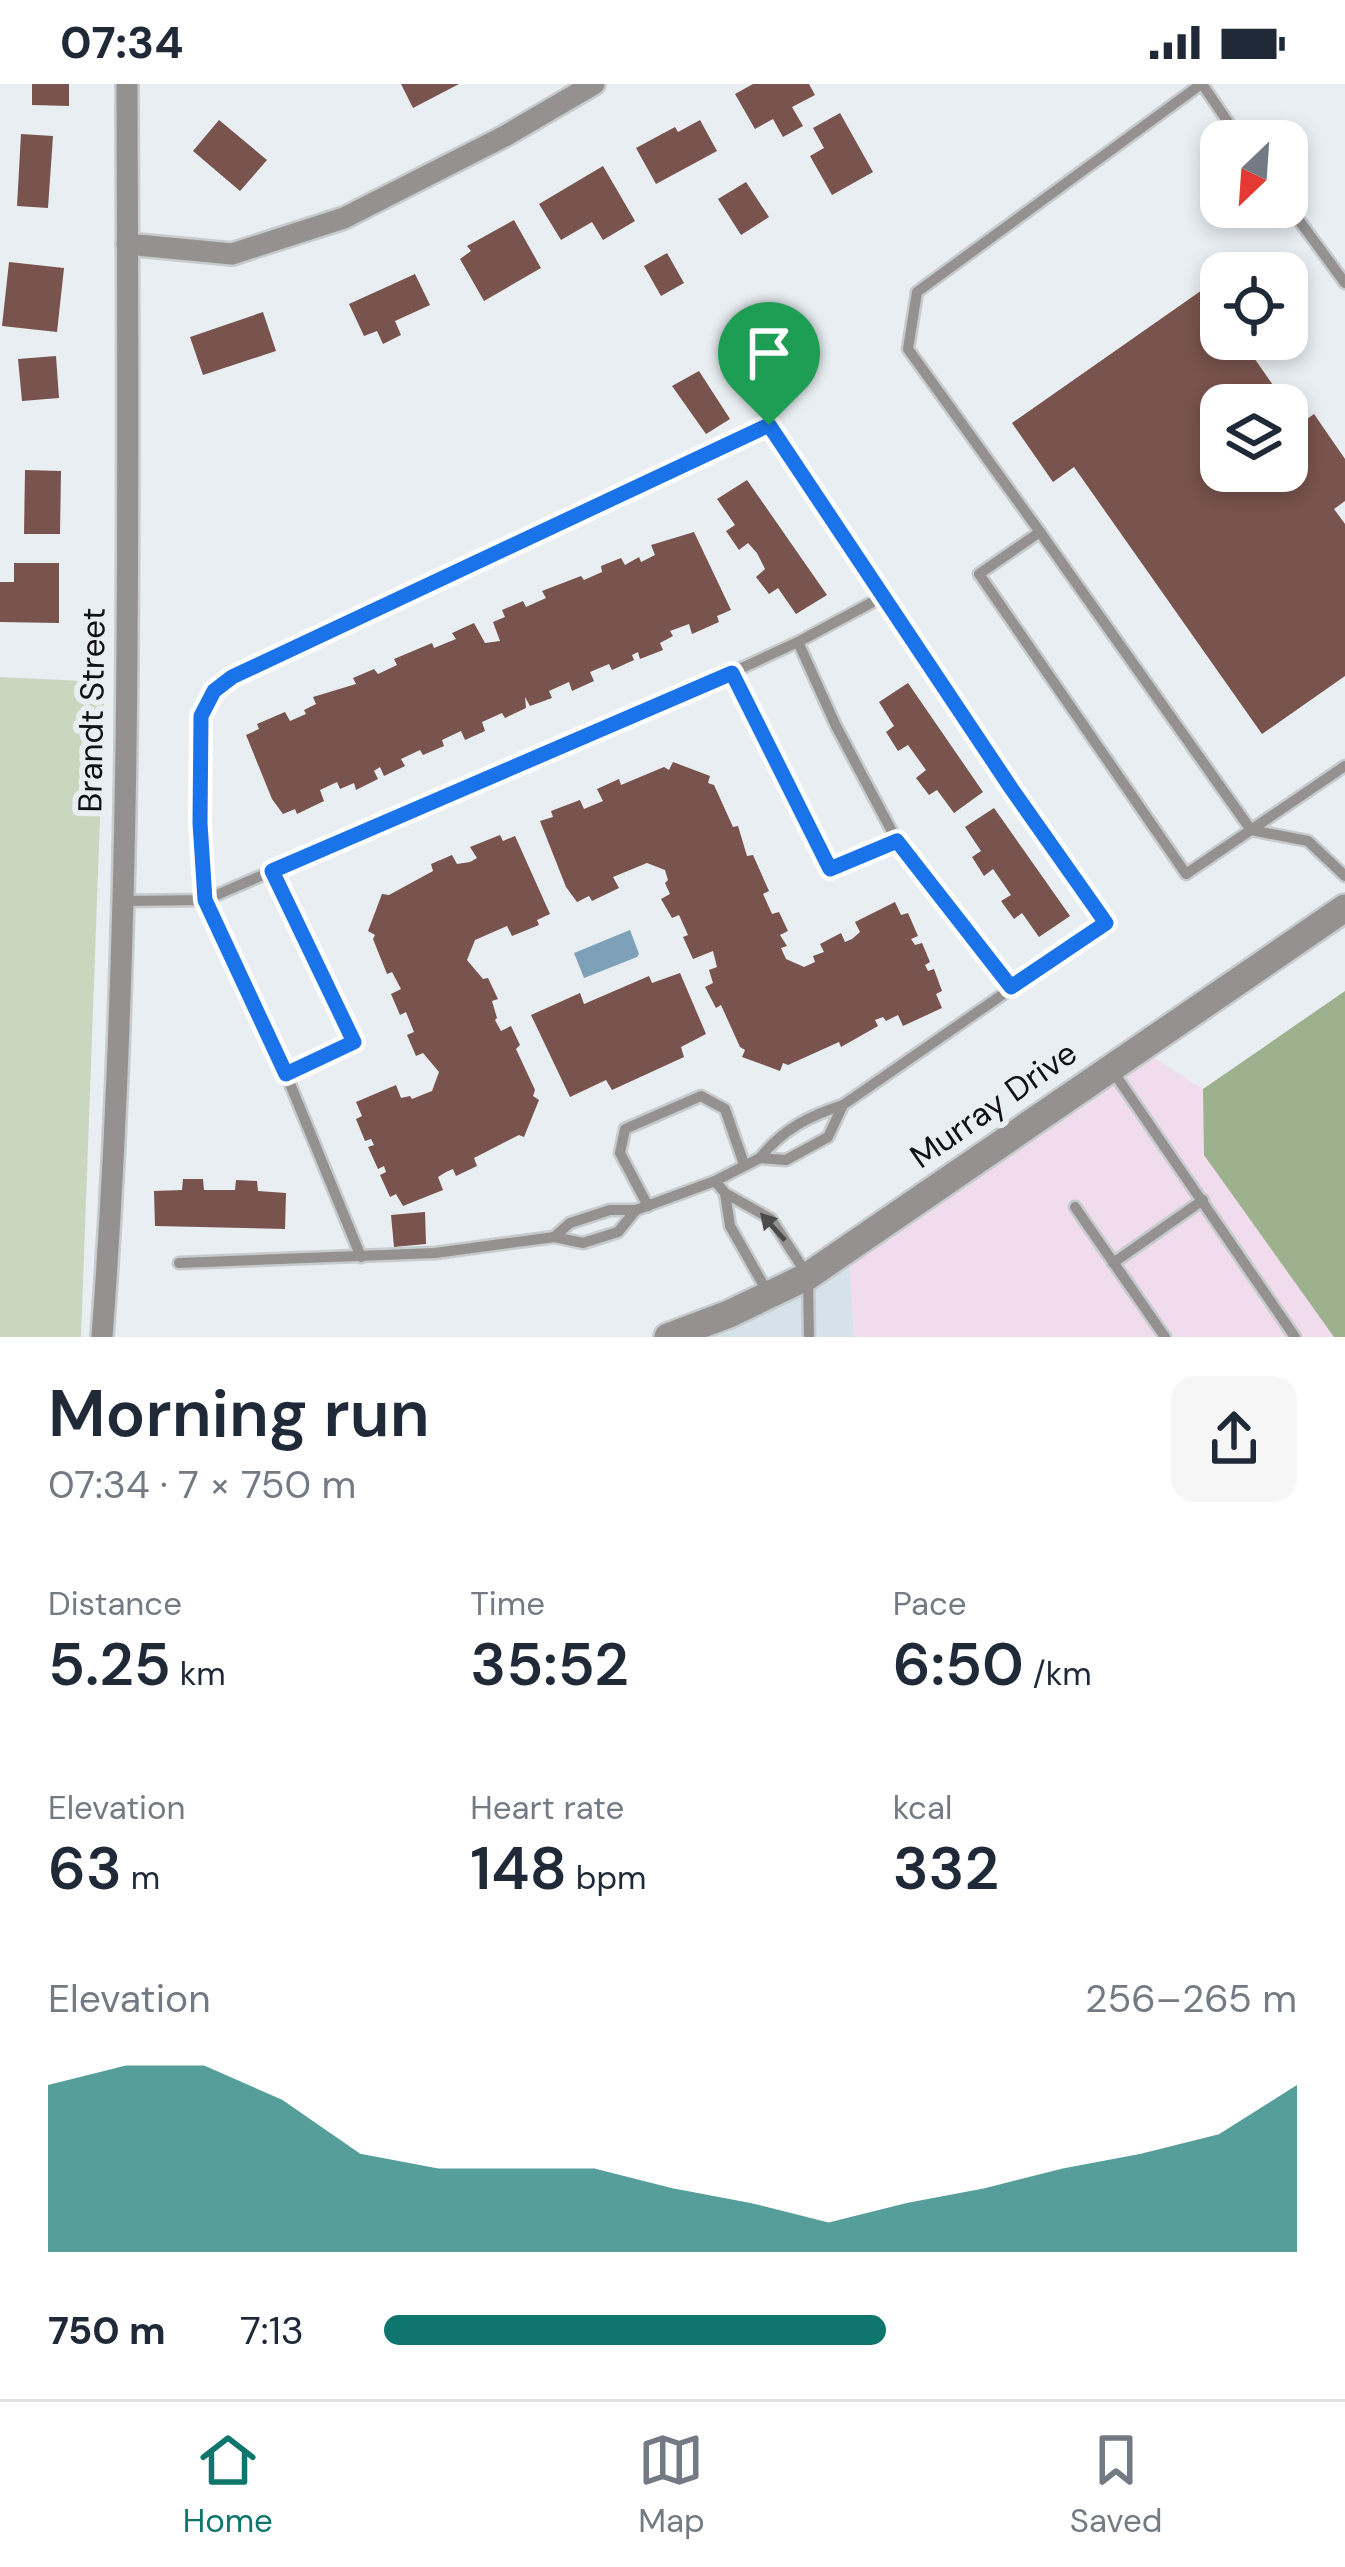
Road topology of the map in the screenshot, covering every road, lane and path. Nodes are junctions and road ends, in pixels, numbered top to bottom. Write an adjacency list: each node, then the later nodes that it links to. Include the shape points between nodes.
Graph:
1 (127, 84): 6 (street, Brandt Street)
2 (594, 84): 6 (street, via 344,218 232,254)
3 (1201, 84): 4 (lane); 8 (lane, via 917,292 908,349)
4 (1226, 120)
5 (1305, 228): 7 (lane)
6 (127, 244): 18 (street, Brandt Street)
7 (1345, 283)
8 (1040, 532): 13 (lane); 13 (lane, via 979,574 1186,874)
9 (884, 596): 10 (lane); 17 (lane, via 769,425 214,691 201,716); 20 (lane, via 1106,923)
10 (798, 642): 11 (lane); 14 (lane)
11 (732, 673): 14 (lane, via 830,869); 15 (lane)
12 (1345, 766): 13 (lane)
13 (1251, 830): 16 (lane, via 1308,841)
14 (897, 841): 20 (lane)
15 (272, 871): 17 (lane); 22 (lane, via 354,1042)
16 (1345, 876)
17 (205, 900): 18 (lane); 22 (lane)
18 (121, 901): 43 (street, Brandt Street)
19 (1345, 908): 21 (street, Murray Drive)
20 (1011, 987): 23 (lane)
21 (1111, 1067): 30 (lane); 39 (street, Murray Drive)
22 (286, 1074): 36 (lane)
23 (843, 1105): 24 (lane); 25 (lane, via 828,1137)
24 (792, 1127): 25 (lane); 26 (lane)
25 (807, 1149): 26 (lane, via 786,1160)
26 (760, 1158): 27 (lane)
27 (744, 1164): 28 (lane); 32 (lane, via 725,1109 701,1096 625,1130 620,1153)
28 (715, 1180): 29 (lane); 32 (lane)
29 (724, 1193): 39 (lane, one-way to 29, via 771,1219); 40 (lane, via 730,1226)
30 (1203, 1200): 38 (lane); 45 (lane)
31 (1075, 1207): 38 (lane)
32 (642, 1208): 33 (lane); 35 (lane)
33 (593, 1216): 34 (lane); 35 (lane)
34 (554, 1237): 35 (lane); 36 (lane)
35 (602, 1237)
36 (361, 1257): 37 (lane)
37 (179, 1263)
38 (1113, 1263): 42 (lane)
39 (808, 1276): 40 (street, Murray Drive); 44 (lane)
40 (769, 1296): 41 (street, Murray Drive)
41 (681, 1335)
42 (1165, 1336)
43 (102, 1337)
44 (809, 1337)
45 (1295, 1337)

